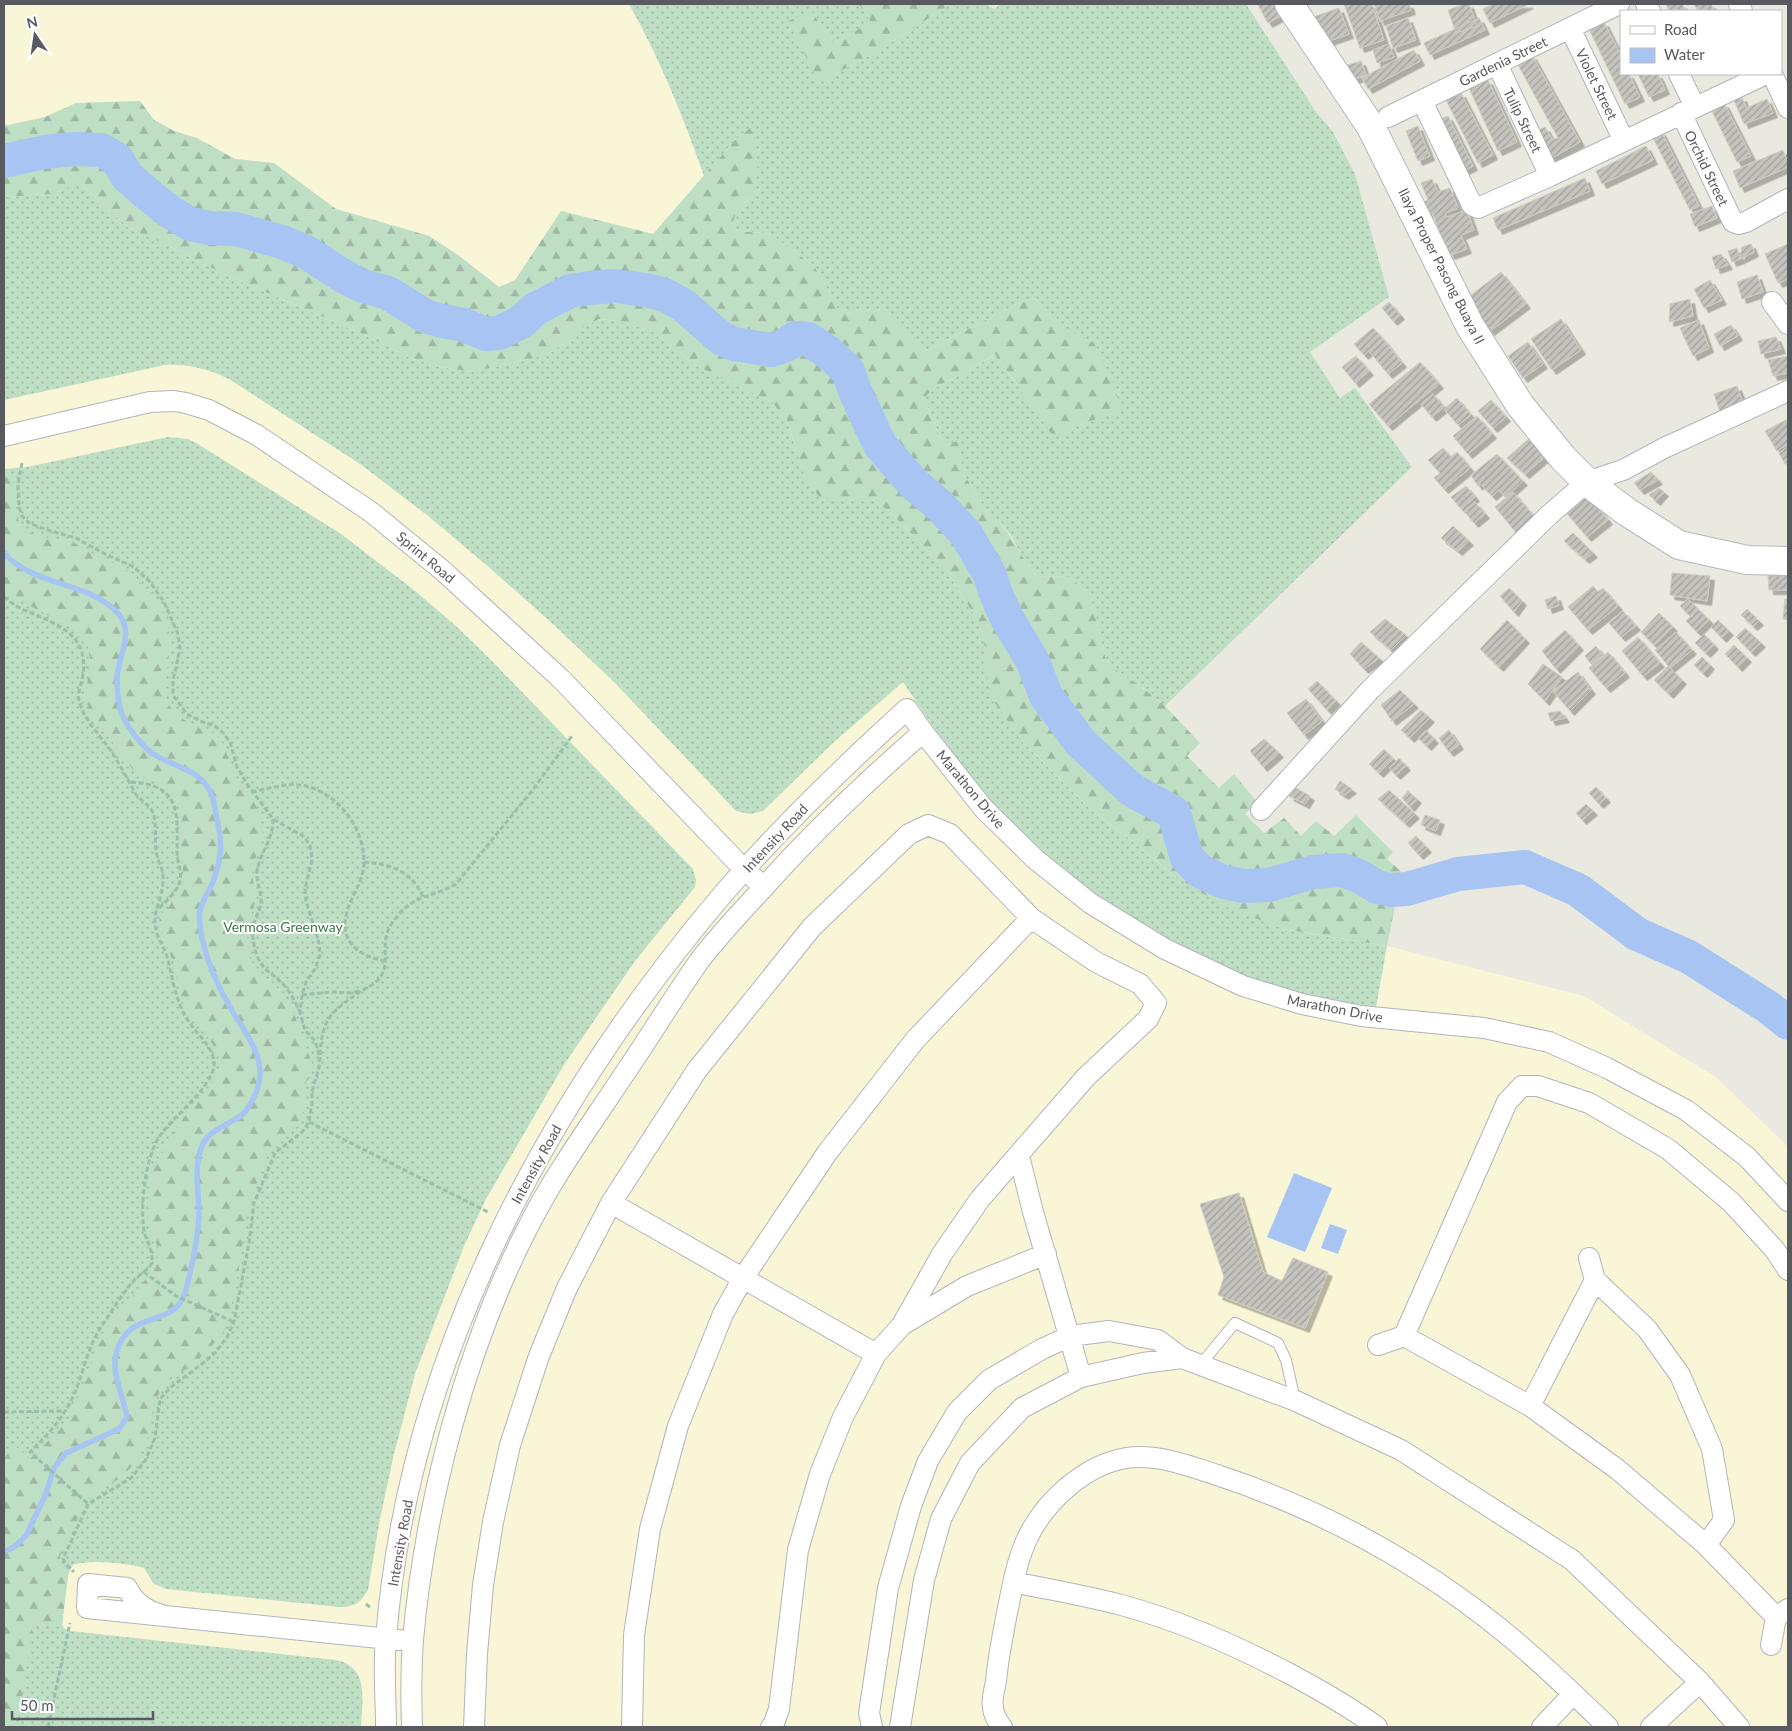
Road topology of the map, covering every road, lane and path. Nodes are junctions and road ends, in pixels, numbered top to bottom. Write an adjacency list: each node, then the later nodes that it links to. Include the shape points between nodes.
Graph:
1 (1290, 4): 20 (street, Ilaya Proper Pasong Buaya II, via 1371,127 1470,326 1520,405)
2 (1619, 4): 3 (street, Gardenia Street)
3 (1570, 28): 4 (street, Gardenia Street); 12 (street, Violet Street)
4 (1497, 64): 8 (street, Gardenia Street); 13 (street, Tulip Street)
5 (1679, 75): 10 (street, Orchid Street)
6 (1764, 75): 10 (street)
7 (1772, 75): 9 (street)
8 (1422, 101): 11 (street, Gardenia Street); 13 (street, via 1472,205 1478,208)
9 (1788, 108)
10 (1688, 110): 12 (street); 14 (street, Orchid Street, via 1733,222 1746,222)
11 (1388, 117)
12 (1624, 141): 13 (street)
13 (1550, 176)
14 (1788, 199)
15 (1772, 302): 16 (street)
16 (1788, 324)
17 (1788, 391): 20 (street, via 1622,470)
18 (4, 436): 31 (street, Sprint Road, via 162,401 198,406 257,435 371,512 477,601 561,679)
19 (22, 463): 27 (path, via 18,506 29,524 76,538 134,566 164,602 178,634 180,649 173,695 187,714 223,733)
20 (1587, 482): 21 (street, Ilaya Proper Pasong Buaya II, via 1679,545 1747,560); 28 (street, via 1549,514 1370,690)
21 (1788, 561)
22 (4, 597): 26 (path, via 74,636 83,657 84,674 78,696 80,705)
23 (907, 709): 24 (street, Marathon Drive); 31 (street, Intensity Road, via 812,798)
24 (923, 732): 32 (street, Intensity Road, via 828,818); 43 (street, Marathon Drive, via 984,809 1035,859 1090,903 1165,949 1243,986 1302,1004 1361,1016 1484,1028 1549,1042 1686,1110 1746,1157)
25 (572, 736): 33 (path, via 456,884)
26 (130, 782): 34 (path, via 154,814 157,856 163,880); 34 (path, via 159,788 171,798 176,809 180,881 172,895)
27 (252, 792): 29 (path); 30 (path, via 286,785 320,791 338,803 352,820)
28 (1260, 810)
29 (273, 819): 38 (path, via 303,836 310,845 312,860 305,889 320,955); 39 (path, via 270,841 257,871 261,897 253,940 265,969 282,983)
30 (364, 862): 33 (path, via 397,869 412,879); 36 (path, via 359,886 346,915 349,941 358,951)
31 (745, 870): 32 (street, Sprint Road); 74 (street, Intensity Road, via 684,942 608,1046 543,1150 489,1255 428,1417 402,1527)
32 (764, 887): 75 (street, Intensity Road, via 700,960 560,1172 528,1228 484,1328 451,1432 428,1536)
33 (423, 897): 36 (path, via 405,908 392,923 386,937)
34 (156, 910): 49 (path, via 156,932 179,1002 214,1062 203,1086 159,1137 148,1167 143,1215 152,1260)
35 (1031, 918): 42 (street, via 1096,962 1140,984 1156,1003 1148,1019 1086,1077); 44 (street, via 950,834 928,825 909,834 812,927 697,1070); 50 (street, via 915,1040 827,1153)
36 (385, 961): 37 (path, via 378,981)
37 (363, 990): 38 (path); 40 (path, via 341,1004 328,1018 321,1037)
38 (302, 995): 39 (path)
39 (300, 1013): 40 (path)
40 (320, 1058): 41 (path)
41 (309, 1122): 45 (path); 52 (path, via 302,1132 275,1153 254,1203)
42 (1020, 1156): 46 (street); 53 (street, via 974,1207 942,1254)
43 (1788, 1201)
44 (611, 1203): 50 (street); 82 (street, via 567,1288 539,1356 510,1445 482,1585)
45 (488, 1212)
46 (1046, 1254): 53 (street, via 967,1286); 54 (street)
47 (1589, 1258): 51 (street)
48 (1788, 1270): 55 (street, via 1775,1250 1732,1202 1668,1149 1589,1103 1538,1086 1522,1086 1507,1102)
49 (144, 1272): 52 (path, via 176,1296); 64 (path, via 93,1339)
50 (743, 1278): 57 (street); 83 (street, via 717,1329 678,1426 650,1529 634,1635)
51 (1596, 1280): 62 (street); 68 (street, via 1647,1329 1680,1375 1712,1449 1724,1520)
52 (234, 1322): 65 (path, via 216,1352 160,1398 155,1438 145,1461 131,1478)
53 (902, 1325): 57 (street)
54 (1070, 1336): 58 (street, via 1109,1331 1158,1340); 60 (street); 66 (street, via 989,1380 957,1412 928,1461)
55 (1404, 1336): 56 (street); 62 (street)
56 (1378, 1345)
57 (876, 1354): 84 (street, via 843,1417 820,1474 798,1550 779,1710)
58 (1182, 1358): 59 (street); 60 (street, via 1144,1362)
59 (1201, 1364): 61 (street); 61 (lane, via 1236,1323 1278,1343 1286,1360)
60 (1082, 1377): 67 (street, via 1022,1408 970,1463)
61 (1296, 1402): 77 (street, via 1400,1450 1572,1560)
62 (1530, 1406): 68 (street, via 1617,1468)
63 (4, 1412): 64 (path)
64 (65, 1412): 65 (path, via 30,1452)
65 (88, 1504): 69 (path, via 63,1559)
66 (910, 1506): 67 (street); 85 (street, via 888,1588 869,1713)
67 (941, 1518): 86 (street, via 924,1580)
68 (1706, 1545): 71 (street)
69 (75, 1573)
70 (1014, 1582): 78 (street, via 1026,1541 1047,1507 1070,1484 1098,1467 1126,1458 1158,1458 1243,1484 1373,1542 1444,1587 1509,1636); 87 (street, via 1000,1645 992,1707); 88 (street, via 1125,1606 1207,1634 1308,1683)
71 (1782, 1613): 76 (street)
72 (159, 1614): 74 (street)
73 (70, 1622): 79 (path)
74 (386, 1638): 75 (street); 80 (street, Intensity Road)
75 (413, 1641): 81 (street, Intensity Road)
76 (1771, 1645)
77 (1700, 1682): 91 (street); 92 (street)
78 (1573, 1694): 89 (street); 90 (street)
79 (48, 1727)
80 (386, 1727)
81 (412, 1727)
82 (474, 1727)
83 (632, 1727)
84 (770, 1727)
85 (872, 1727)
86 (900, 1727)
87 (1002, 1727)
88 (1377, 1727)
89 (1542, 1727)
90 (1608, 1727)
91 (1651, 1727)
92 (1740, 1727)

